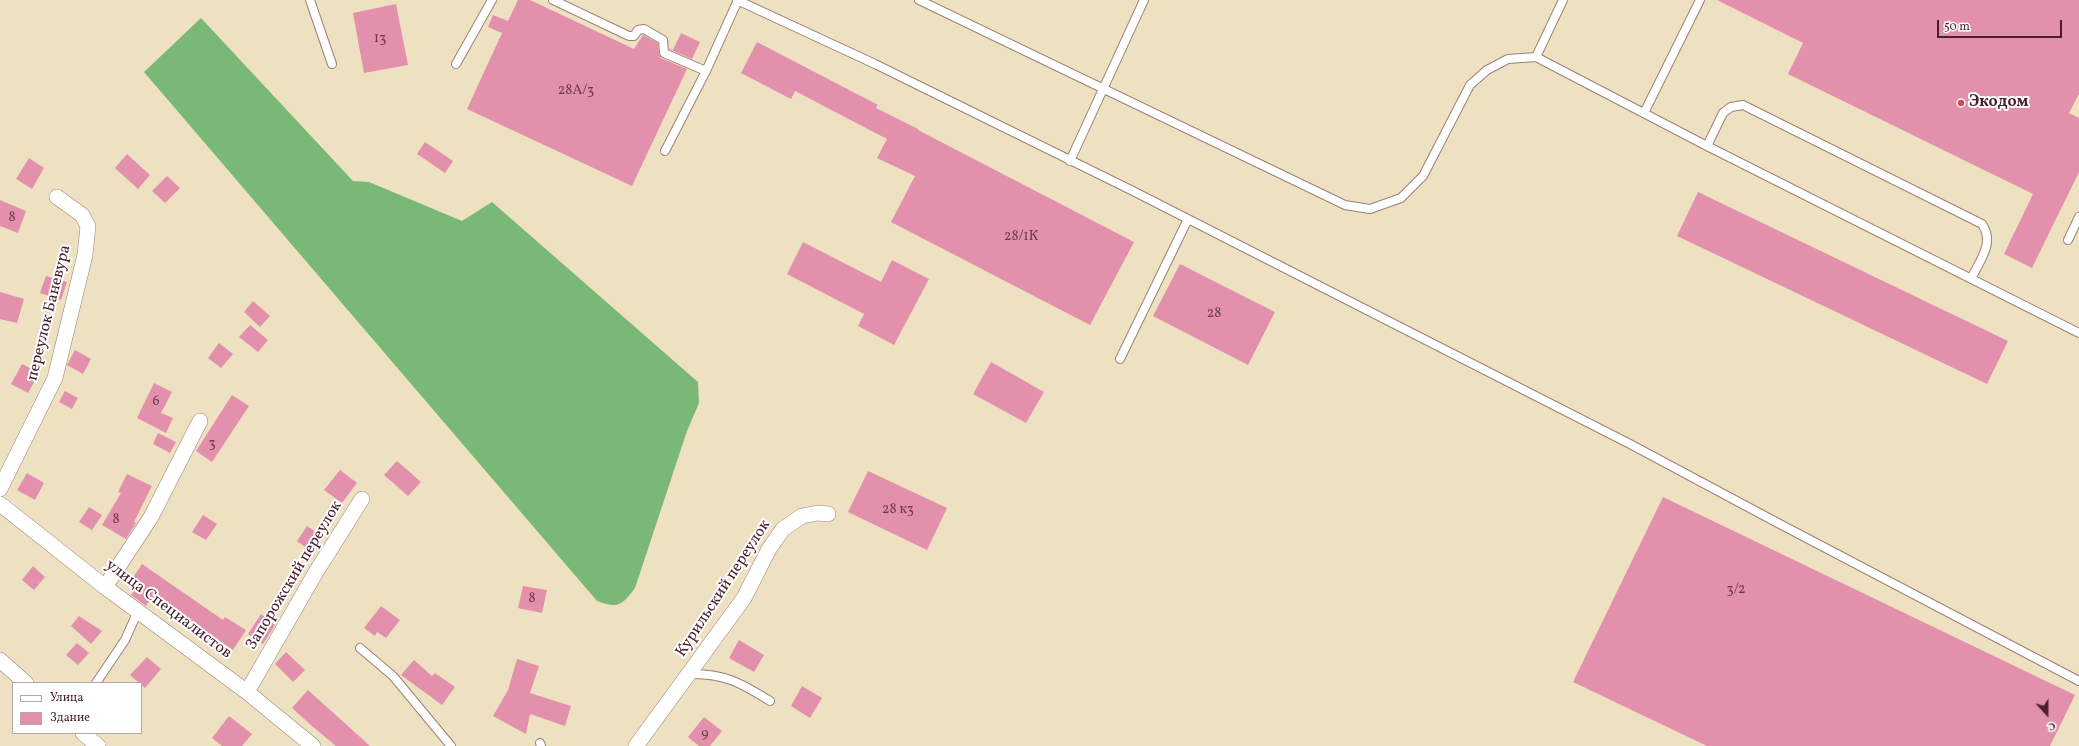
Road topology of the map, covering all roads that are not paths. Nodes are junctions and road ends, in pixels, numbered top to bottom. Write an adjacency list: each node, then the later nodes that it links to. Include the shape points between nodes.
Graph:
1 (310, 0): 10 (lane)
2 (492, 0): 11 (lane)
3 (553, 0): 12 (lane, via 629,36 634,36 638,30 644,29 663,40 664,53)
4 (737, 0): 12 (lane); 17 (lane, via 875,64)
5 (919, 0): 13 (lane)
6 (1144, 0): 13 (lane)
7 (1563, 0): 9 (lane)
8 (1700, 0): 14 (lane)
9 (1536, 57): 13 (lane, via 1508,59 1487,70 1470,85 1423,176 1401,198 1370,209 1345,205); 14 (lane)
10 (332, 64)
11 (456, 64)
12 (706, 71): 16 (lane)
13 (1103, 90): 17 (lane)
14 (1644, 113): 15 (lane)
15 (1707, 146): 22 (lane); 22 (lane, via 1723,113 1731,107 1743,106 1982,224 1988,232 1988,243)
16 (665, 151)
17 (1070, 161): 20 (lane)
18 (58, 197): 26 (street, переулок Баневура, via 82,215 88,226 85,255 55,378)
19 (2079, 217): 21 (lane)
20 (1188, 219): 24 (lane); 35 (lane, via 1630,444)
21 (2068, 240)
22 (1971, 279): 23 (lane)
23 (2079, 333)
24 (1120, 359)
25 (200, 421): 30 (street, via 151,518)
26 (0, 489)
27 (362, 499): 38 (street, Запорожский переулок, via 316,572)
28 (0, 504): 30 (street, улица Специалистов)
29 (828, 514): 34 (street, Курильский переулок, via 802,516 783,529 765,556 744,598)
30 (105, 587): 31 (street, улица Специалистов)
31 (138, 611): 37 (lane, via 125,640); 38 (street, улица Специалистов)
32 (360, 648): 43 (lane, via 393,676)
33 (0, 660): 36 (street)
34 (689, 674): 39 (lane, via 708,673 732,679); 44 (street, Курильский переулок)
35 (2079, 681)
36 (25, 682)
37 (97, 682)
38 (247, 692): 42 (street, улица Специалистов)
39 (770, 701)
40 (84, 734): 41 (street)
41 (98, 746)
42 (313, 746)
43 (451, 746)
44 (636, 746)

